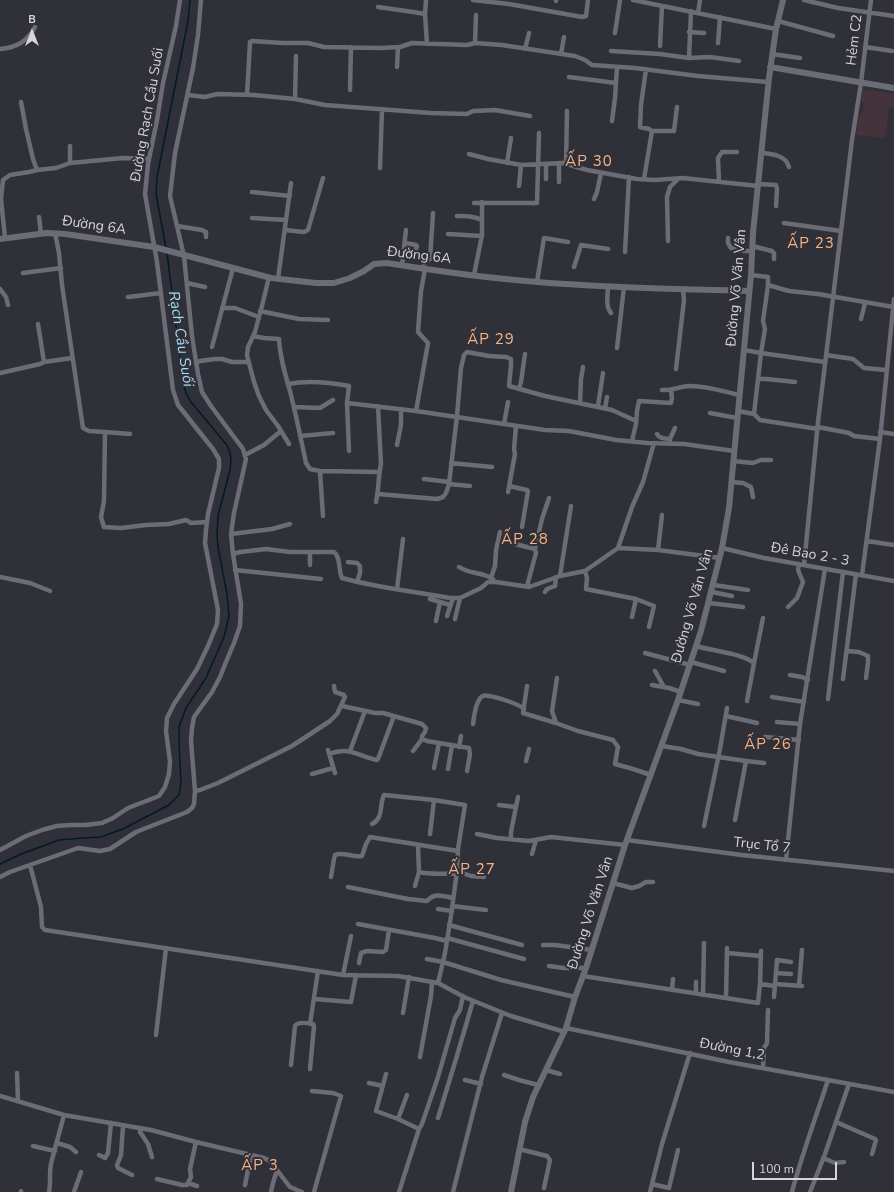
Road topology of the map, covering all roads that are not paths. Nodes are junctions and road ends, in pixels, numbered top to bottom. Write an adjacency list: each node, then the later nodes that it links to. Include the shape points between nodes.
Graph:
1 (180, 0): 74 (street, Đường Rạch Cầu Suối)
2 (201, 0): 59 (street)
3 (426, 0): 18 (street)
4 (473, 0): 5 (street, via 582,17 586,16)
5 (588, 0)
6 (620, 0): 28 (street)
7 (634, 0): 13 (street)
8 (666, 0): 13 (street)
9 (700, 0): 17 (street)
10 (784, 0): 22 (street, Đường Võ Văn Vân)
11 (804, 0): 16 (street)
12 (871, 0): 16 (street, Hẻm C2)
13 (664, 6): 15 (street); 34 (street)
14 (378, 7): 18 (street)
15 (690, 11): 17 (street); 25 (street)
16 (870, 12): 20 (street); 37 (street, Hẻm C2)
17 (698, 13): 21 (street)
18 (425, 14): 33 (street)
19 (476, 15): 31 (street)
20 (894, 16)
21 (720, 17): 24 (street); 32 (street)
22 (778, 21): 24 (street, Đường Võ Văn Vân); 29 (street)
23 (35, 27): 38 (street, via 31,35 18,45)
24 (776, 29): 43 (street, Đường Võ Văn Vân)
25 (689, 32): 26 (street); 45 (street)
26 (704, 33)
27 (529, 34): 39 (street)
28 (615, 34)
29 (833, 36)
30 (564, 37): 42 (street)
31 (475, 43): 33 (street); 39 (street)
32 (718, 43)
33 (427, 44): 36 (street, via 412,43)
34 (660, 46)
35 (351, 47): 36 (street); 57 (street); 58 (street, via 251,41)
36 (398, 47): 49 (street)
37 (865, 47): 41 (street); 54 (street, Hẻm C2)
38 (0, 49)
39 (526, 49): 42 (street)
40 (611, 51): 45 (street)
41 (892, 51)
42 (561, 54): 48 (street, via 575,56 592,65)
43 (772, 54): 46 (street); 50 (street, Đường Võ Văn Vân)
44 (296, 56): 60 (street)
45 (689, 58): 47 (street, via 710,57)
46 (800, 58)
47 (739, 61)
48 (617, 67): 51 (street); 55 (street)
49 (397, 68)
50 (770, 68): 53 (street, Đường Võ Văn Vân); 54 (street)
51 (646, 69): 53 (street); 67 (street, via 640,105 640,127)
52 (569, 77): 55 (street)
53 (768, 82): 72 (street, Đường Võ Văn Vân)
54 (861, 83): 56 (street); 112 (street, Hẻm C2)
55 (616, 84): 66 (street)
56 (894, 88)
57 (350, 90)
58 (247, 95): 59 (street); 60 (street)
59 (188, 96): 109 (street, via 175,153 170,196)
60 (295, 99): 63 (street, via 325,105)
61 (21, 102): 84 (street)
62 (677, 107): 67 (street, via 674,131)
63 (382, 109): 65 (street, via 467,114 495,110); 83 (street)
64 (567, 111): 80 (street)
65 (530, 116)
66 (612, 121)
67 (652, 131): 89 (street)
68 (540, 133): 77 (street)
69 (511, 138): 76 (street)
70 (70, 146): 75 (street)
71 (736, 152): 92 (street, via 722,152 718,158)
72 (761, 153): 82 (street, via 774,154 785,159); 94 (street, Đường Võ Văn Vân)
73 (469, 154): 76 (street)
74 (149, 159): 75 (street, via 123,158); 123 (street, Đường Rạch Cầu Suối, via 145,194)
75 (70, 163): 84 (street)
76 (507, 163): 81 (street)
77 (538, 164): 78 (street); 81 (street); 99 (street, via 537,203)
78 (546, 164): 79 (street); 88 (street)
79 (559, 164): 80 (street); 91 (street)
80 (566, 164): 85 (street)
81 (520, 165): 95 (street)
82 (789, 167)
83 (380, 168)
84 (37, 170): 118 (street, via 10,175 3,180)
85 (602, 173): 86 (street); 98 (street)
86 (629, 177): 89 (street); 126 (street)
87 (324, 178): 110 (street, via 308,230)
88 (546, 179)
89 (644, 179): 90 (street)
90 (678, 179): 92 (street); 120 (street, via 670,187 667,197)
91 (558, 182)
92 (719, 182): 94 (street)
93 (292, 183): 97 (street)
94 (758, 185): 101 (street, via 776,185); 124 (street, Đường Võ Văn Vân)
95 (519, 186)
96 (252, 192): 97 (street)
97 (290, 196): 106 (street)
98 (594, 199)
99 (482, 202): 100 (street); 107 (street)
100 (474, 203)
101 (776, 206)
102 (433, 214): 134 (street, via 430,259 425,262)
103 (457, 216): 107 (street)
104 (39, 217): 114 (street)
105 (252, 218): 106 (street)
106 (286, 220): 110 (street)
107 (482, 220): 116 (street)
108 (784, 222): 112 (street)
109 (177, 226): 117 (street, via 202,230 206,232); 127 (street)
110 (285, 230): 139 (street)
111 (406, 230): 122 (street)
112 (841, 231): 151 (street, Hẻm C2)
113 (55, 233): 114 (street, Đường 6A); 123 (street, Đường 6A); 132 (street)
114 (41, 234): 118 (street, Đường 6A)
115 (448, 234): 116 (street)
116 (482, 236): 136 (street)
117 (206, 237)
118 (3, 238)
119 (728, 238): 124 (street, via 731,248 745,252)
120 (668, 241)
121 (568, 242): 140 (street, via 544,238)
122 (405, 243): 128 (street); 128 (street, via 418,246 411,255)
123 (155, 247): 127 (street, Đường 6A); 149 (street, Đường Rạch Cầu Suối)
124 (752, 248): 129 (street, via 772,251); 137 (street, Đường Võ Văn Vân)
125 (608, 250): 131 (street, via 581,245)
126 (625, 252)
127 (182, 255): 133 (street, Đường 6A); 141 (street)
128 (403, 257): 130 (street)
129 (774, 259)
130 (402, 265): 134 (street, Đường 6A); 139 (street, Đường 6A, via 387,262 374,264 350,278 334,283)
131 (574, 267)
132 (61, 268): 135 (street); 170 (street)
133 (233, 268): 138 (street, Đường 6A); 156 (street)
134 (424, 269): 136 (street, Đường 6A); 197 (street, via 418,332 428,343)
135 (23, 273)
136 (474, 275): 140 (street, Đường 6A)
137 (751, 275): 142 (street, via 768,277); 148 (street, Đường Võ Văn Vân)
138 (269, 278): 139 (street, Đường 6A); 157 (street)
139 (278, 279)
140 (537, 282): 143 (street, Đường 6A)
141 (186, 283): 144 (street); 174 (street)
142 (768, 285): 151 (street); 168 (street)
143 (608, 286): 145 (street, Đường 6A); 158 (street, via 607,303)
144 (205, 287)
145 (624, 287): 147 (street, Đường 6A); 165 (street)
146 (0, 289): 154 (street)
147 (683, 289): 148 (street, Đường 6A); 176 (street)
148 (749, 291): 166 (street, Đường Võ Văn Vân)
149 (161, 293): 150 (street); 244 (street, Đường Rạch Cầu Suối, via 173,390 178,405 219,459)
150 (128, 297)
151 (833, 298): 153 (street); 169 (street, Hẻm C2)
152 (894, 299): 155 (street)
153 (865, 303): 155 (street); 160 (street)
154 (8, 305)
155 (893, 307): 177 (street)
156 (222, 308): 159 (street, via 235,308); 164 (street)
157 (260, 311): 159 (street); 161 (street)
158 (611, 313)
159 (259, 317): 163 (street)
160 (861, 319)
161 (328, 320)
162 (38, 324): 171 (street)
163 (253, 336): 172 (street, via 248,347); 182 (street, via 279,339)
164 (212, 347)
165 (617, 348)
166 (744, 350): 168 (street); 186 (street, Đường Võ Văn Vân)
167 (525, 354): 183 (street)
168 (761, 354): 173 (street); 180 (street)
169 (826, 356): 173 (street, Hẻm C2); 177 (street, via 853,359 864,368)
170 (72, 358): 171 (street); 209 (street, via 83,428)
171 (44, 362): 178 (street)
172 (248, 362): 174 (street, via 215,359); 208 (street, via 259,396)
173 (825, 362): 207 (street, Hẻm C2)
174 (196, 363): 224 (street, via 202,392)
175 (583, 367): 191 (street)
176 (676, 369)
177 (886, 370): 210 (street)
178 (0, 373)
179 (603, 373): 193 (street)
180 (759, 379): 181 (street); 200 (street)
181 (795, 382)
182 (288, 384): 190 (street, via 317,382 349,386); 194 (street)
183 (520, 389): 191 (street); 201 (street, via 508,386 511,359 467,352 461,368)
184 (662, 390): 185 (street)
185 (671, 390): 186 (street, via 689,386 705,387); 203 (street, via 671,403 639,401)
186 (739, 395): 198 (street, Đường Võ Văn Vân)
187 (607, 397): 195 (street)
188 (333, 400): 194 (street, via 320,408)
189 (508, 402): 204 (street)
190 (347, 403): 192 (street); 222 (street)
191 (580, 403): 193 (street)
192 (378, 406): 196 (street); 230 (street, via 381,464)
193 (598, 406): 195 (street)
194 (294, 407): 215 (street)
195 (604, 408): 203 (street)
196 (401, 409): 197 (street); 221 (street)
197 (416, 411): 201 (street)
198 (738, 411): 200 (street); 202 (street, Đường Võ Văn Vân)
199 (710, 413): 202 (street)
200 (754, 414): 207 (street, via 760,420)
201 (457, 416): 204 (street); 227 (street)
202 (737, 418): 223 (street, Đường Võ Văn Vân)
203 (636, 421): 217 (street)
204 (504, 424): 205 (street)
205 (516, 426): 217 (street); 235 (street, via 515,454)
206 (675, 428): 218 (street)
207 (818, 428): 216 (street); 262 (street, Hẻm C2)
208 (282, 431): 220 (street); 224 (street)
209 (105, 432): 212 (street); 244 (street, via 104,501 100,517 104,526 121,528 186,520 191,523)
210 (880, 432): 214 (street); 216 (street)
211 (333, 433): 215 (street)
212 (130, 434)
213 (657, 434): 218 (street)
214 (894, 434)
215 (300, 436): 229 (street, via 306,464 310,469)
216 (880, 439): 250 (street)
217 (632, 441): 219 (street)
218 (670, 441): 219 (street); 223 (street)
219 (654, 443): 253 (street, via 643,482)
220 (289, 444)
221 (397, 444)
222 (349, 451)
223 (734, 451): 226 (street, Đường Võ Văn Vân)
224 (245, 455): 248 (street)
225 (771, 460): 226 (street, via 753,463)
226 (733, 461): 232 (street, Đường Võ Văn Vân)
227 (451, 463): 228 (street); 233 (street)
228 (492, 467)
229 (320, 471): 230 (street); 243 (street)
230 (379, 472): 237 (street)
231 (424, 479): 233 (street)
232 (731, 482): 238 (street, via 751,486); 254 (street, Đường Võ Văn Vân)
233 (449, 483): 234 (street); 237 (street, via 446,493 438,499)
234 (470, 486)
235 (509, 486): 236 (street); 246 (street, via 528,491)
236 (508, 492)
237 (378, 494): 240 (street)
238 (754, 497)
239 (548, 498): 255 (street)
240 (376, 502)
241 (571, 506): 271 (street)
242 (662, 515): 256 (street)
243 (323, 516)
244 (207, 522): 370 (street, Đường Rạch Cầu Suối, via 206,543 218,610 217,624 197,670 167,718 170,774 165,788 159,796 128,808 102,823 57,826 26,836)
245 (290, 524): 248 (street)
246 (522, 526)
247 (500, 532): 273 (street)
248 (231, 534): 258 (street)
249 (403, 539): 279 (street)
250 (867, 541): 252 (street); 269 (street)
251 (515, 544): 255 (street)
252 (894, 545)
253 (618, 548): 256 (street); 266 (street)
254 (722, 548): 259 (street, Đường Võ Văn Vân); 262 (street, Đê Bao 2 - 3)
255 (535, 549): 278 (street)
256 (658, 550): 259 (street)
257 (310, 552): 258 (street, via 266,549); 261 (street); 275 (street, via 336,553 342,578)
258 (233, 554): 265 (street)
259 (720, 558): 277 (street, Đường Võ Văn Vân)
260 (348, 562): 275 (street, via 360,566)
261 (310, 565)
262 (802, 565): 264 (street, Đê Bao 2 - 3); 293 (street, Hẻm C2, via 798,570 802,582 797,598)
263 (459, 567): 273 (street)
264 (825, 569): 267 (street, Đê Bao 2 - 3); 311 (street)
265 (235, 570): 272 (street); 356 (street, via 241,604 240,626 220,677 194,717 191,741)
266 (585, 571): 271 (street); 288 (street, via 586,589)
267 (844, 572): 268 (street, Đê Bao 2 - 3); 318 (street)
268 (856, 574): 269 (street, Đê Bao 2 - 3); 301 (street)
269 (862, 575): 274 (street, Đê Bao 2 - 3)
270 (0, 577): 280 (street)
271 (558, 577): 278 (street); 282 (street, via 555,586 547,588)
272 (321, 578)
273 (491, 578): 276 (street)
274 (894, 581)
275 (357, 582): 279 (street)
276 (496, 582): 278 (street); 286 (street, via 488,582)
277 (714, 585): 281 (street); 283 (street, Đường Võ Văn Vân)
278 (527, 586)
279 (397, 589): 285 (street)
280 (50, 590)
281 (748, 590)
282 (545, 592)
283 (712, 592): 284 (street); 290 (street, Đường Võ Văn Vân)
284 (732, 596)
285 (452, 598): 286 (street); 291 (street)
286 (460, 598): 297 (street)
287 (430, 599): 289 (street)
288 (636, 599): 295 (street); 299 (street, via 654,606)
289 (440, 602): 291 (street); 298 (street)
290 (709, 603): 292 (street); 300 (street, Đường Võ Văn Vân)
291 (450, 605): 294 (street)
292 (743, 607)
293 (788, 607)
294 (448, 616)
295 (632, 617)
296 (763, 618): 303 (street)
297 (455, 619)
298 (436, 621)
299 (649, 627)
300 (696, 646): 303 (street, via 738,656); 304 (street, Đường Võ Văn Vân)
301 (847, 651): 309 (street, via 868,656); 310 (street)
302 (645, 653): 304 (street)
303 (754, 663): 320 (street)
304 (690, 664): 306 (street); 316 (street, Đường Võ Văn Vân)
305 (656, 671): 315 (street)
306 (724, 671)
307 (790, 675): 311 (street)
308 (557, 678): 330 (street, via 552,711)
309 (866, 678)
310 (843, 679)
311 (808, 680): 321 (street)
312 (652, 685): 315 (street)
313 (334, 686): 323 (street, via 335,692 345,696)
314 (527, 686): 325 (street)
315 (664, 687): 316 (street)
316 (681, 692): 319 (street, Đường Võ Văn Vân)
317 (772, 697): 321 (street)
318 (828, 699)
319 (678, 700): 322 (street); 341 (street, Đường Võ Văn Vân)
320 (747, 701)
321 (804, 702): 333 (street)
322 (698, 704)
323 (342, 706): 326 (street); 356 (street, via 330,721 292,746 218,783)
324 (727, 708): 328 (street)
325 (524, 709): 330 (street, via 523,713); 332 (street, via 484,696 479,698)
326 (365, 711): 327 (street); 343 (street)
327 (394, 716): 336 (street, via 422,724 426,728); 343 (street, via 377,760)
328 (726, 716): 331 (street); 345 (street)
329 (777, 722): 333 (street)
330 (556, 723): 355 (street, via 613,740 618,747 616,764)
331 (757, 723)
332 (473, 724)
333 (800, 724): 337 (street)
334 (461, 736): 340 (street)
335 (765, 737): 337 (street)
336 (422, 739): 338 (street); 344 (street)
337 (799, 740): 373 (street)
338 (439, 743): 339 (street); 350 (street)
339 (452, 745): 340 (street); 351 (street)
340 (459, 746): 352 (street, via 469,748)
341 (662, 746): 345 (street); 355 (street, Đường Võ Văn Vân)
342 (528, 749): 346 (street)
343 (350, 751): 349 (street, via 329,752)
344 (413, 751)
345 (718, 757): 347 (street); 363 (street)
346 (526, 761)
347 (746, 761): 348 (street); 361 (street)
348 (764, 763)
349 (333, 768): 353 (street); 354 (street)
350 (434, 768)
351 (448, 769)
352 (467, 771)
353 (312, 774)
354 (335, 774)
355 (651, 775): 368 (street, Đường Võ Văn Vân)
356 (195, 791): 374 (street, via 194,804 187,812 136,832 110,849 100,851 78,848)
357 (518, 797): 360 (street)
358 (434, 800): 362 (street, via 384,795 378,819); 364 (street); 371 (street, via 464,805)
359 (499, 805): 360 (street)
360 (516, 807): 366 (street)
361 (735, 820)
362 (372, 824)
363 (704, 826)
364 (430, 834)
365 (477, 834): 366 (street, Trục Tổ 7)
366 (511, 839): 367 (street, Trục Tổ 7)
367 (536, 840): 368 (street, Trục Tổ 7, via 550,837); 372 (street)
368 (626, 843): 373 (street, Trục Tổ 7); 382 (street, Đường Võ Văn Vân)
369 (418, 846): 371 (street); 376 (street); 378 (street, via 370,837 362,856 335,855)
370 (0, 850)
371 (458, 851): 377 (street)
372 (532, 854)
373 (786, 860): 375 (street, Trục Tổ 7)
374 (30, 865): 380 (street); 397 (street, Đường 1,2, via 41,907 42,926 45,930)
375 (894, 871)
376 (419, 872): 377 (street); 383 (street)
377 (457, 873): 379 (street); 385 (street)
378 (331, 877)
379 (484, 877)
380 (0, 878)
381 (653, 882): 382 (street, via 632,888)
382 (613, 883): 398 (street, Đường Võ Văn Vân)
383 (415, 886)
384 (348, 888): 385 (street, via 427,901 435,895)
385 (453, 898): 386 (street)
386 (452, 908): 387 (street); 388 (street); 390 (street)
387 (438, 909)
388 (486, 910)
389 (358, 924): 391 (street)
390 (449, 925): 393 (street); 395 (street)
391 (389, 930): 393 (street); 404 (street, via 386,950 361,953)
392 (351, 936): 410 (street)
393 (447, 939): 401 (street); 402 (street)
394 (704, 943): 422 (street)
395 (522, 945)
396 (543, 945): 398 (street)
397 (166, 948): 407 (street, Đường 1,2); 434 (street)
398 (592, 950): 406 (street, Đường Võ Văn Vân)
399 (802, 950): 419 (street, via 800,986)
400 (428, 959): 402 (street)
401 (524, 959)
402 (443, 962): 417 (street); 424 (street, via 501,980)
403 (791, 962): 408 (street, via 777,960)
404 (359, 963)
405 (549, 966): 406 (street)
406 (586, 968): 412 (street, Đường Võ Văn Vân)
407 (318, 971): 410 (street, Đường 1,2); 427 (street)
408 (776, 973): 409 (street); 419 (street)
409 (791, 974)
410 (344, 975): 411 (street, Đường 1,2)
411 (356, 975): 413 (street, Đường 1,2); 427 (street, via 351,1002)
412 (583, 976): 420 (street); 424 (street, Đường Võ Văn Vân)
413 (409, 977): 415 (street, Đường 1,2); 430 (street)
414 (673, 979): 420 (street)
415 (432, 982): 417 (street, Đường 1,2); 436 (street)
416 (696, 982): 421 (street)
417 (438, 983): 423 (street, Đường 1,2)
418 (760, 984): 419 (street); 426 (street, via 758,1003); 426 (street, via 761,953 727,951)
419 (775, 985): 425 (street)
420 (672, 990): 421 (street)
421 (696, 994): 422 (street)
422 (703, 994): 426 (street)
423 (462, 996): 428 (street, Đường 1,2); 464 (street, via 460,1010 455,1016 438,1077)
424 (575, 997): 433 (street, Đường Võ Văn Vân)
425 (774, 997)
426 (726, 998)
427 (314, 999): 432 (street)
428 (473, 1001): 431 (street, Đường 1,2); 458 (street)
429 (768, 1010): 438 (street, via 767,1043)
430 (403, 1013)
431 (502, 1013): 433 (street, Đường 1,2); 448 (street)
432 (310, 1024): 437 (street, via 299,1023 295,1026); 439 (street, via 314,1026)
433 (566, 1030): 435 (street, Đường 1,2); 440 (street, Đường Võ Văn Vân)
434 (156, 1035)
435 (690, 1053): 438 (street, Đường 1,2); 483 (street)
436 (420, 1056)
437 (291, 1065)
438 (762, 1068): 446 (street, Đường 1,2)
439 (310, 1069)
440 (546, 1070): 443 (street); 449 (street, Đường Võ Văn Vân)
441 (17, 1073): 456 (street)
442 (386, 1074): 451 (street)
443 (560, 1074)
444 (504, 1075): 449 (street)
445 (465, 1080): 448 (street)
446 (828, 1080): 450 (street, Đường 1,2); 496 (street)
447 (369, 1083): 451 (street)
448 (481, 1084): 493 (street)
449 (538, 1084): 468 (street, Đường Võ Văn Vân)
450 (849, 1084): 453 (street, Đường 1,2); 460 (street)
451 (383, 1086): 459 (street, via 376,1111)
452 (312, 1091): 491 (street, via 341,1096)
453 (894, 1092)
454 (407, 1095): 459 (street)
455 (0, 1096): 456 (street)
456 (18, 1101): 457 (street)
457 (64, 1115): 461 (street); 466 (street)
458 (438, 1118)
459 (398, 1119): 464 (street)
460 (836, 1122): 472 (street, via 874,1138 876,1140); 476 (street)
461 (111, 1124): 462 (street); 473 (street, via 108,1153 105,1158)
462 (123, 1126): 463 (street); 480 (street, via 121,1155 117,1165)
463 (140, 1128): 465 (street); 475 (street)
464 (419, 1129): 492 (street)
465 (196, 1142): 474 (street); 482 (street)
466 (57, 1143): 470 (street); 471 (street)
467 (33, 1146): 470 (street)
468 (519, 1149): 486 (street, via 547,1156 550,1160); 494 (street, Đường Võ Văn Vân)
469 (678, 1150): 483 (street, via 669,1188)
470 (55, 1151): 487 (street)
471 (76, 1152)
472 (872, 1154)
473 (99, 1155)
474 (250, 1155): 478 (street, via 270,1161); 484 (street)
475 (152, 1157)
476 (823, 1158): 477 (street, via 835,1163); 497 (street)
477 (844, 1162)
478 (277, 1170): 489 (street); 490 (street, via 290,1187)
479 (81, 1172): 488 (street)
480 (132, 1175)
481 (157, 1179): 482 (street, via 182,1185)
482 (188, 1183): 485 (street)
483 (652, 1184): 495 (street)
484 (245, 1185)
485 (197, 1186)
486 (544, 1188)
487 (49, 1192)
488 (74, 1192)
489 (271, 1192)
490 (302, 1192)
491 (314, 1192)
492 (399, 1192)
493 (453, 1192)
494 (512, 1192)
495 (650, 1192)
496 (792, 1192)
497 (810, 1192)

